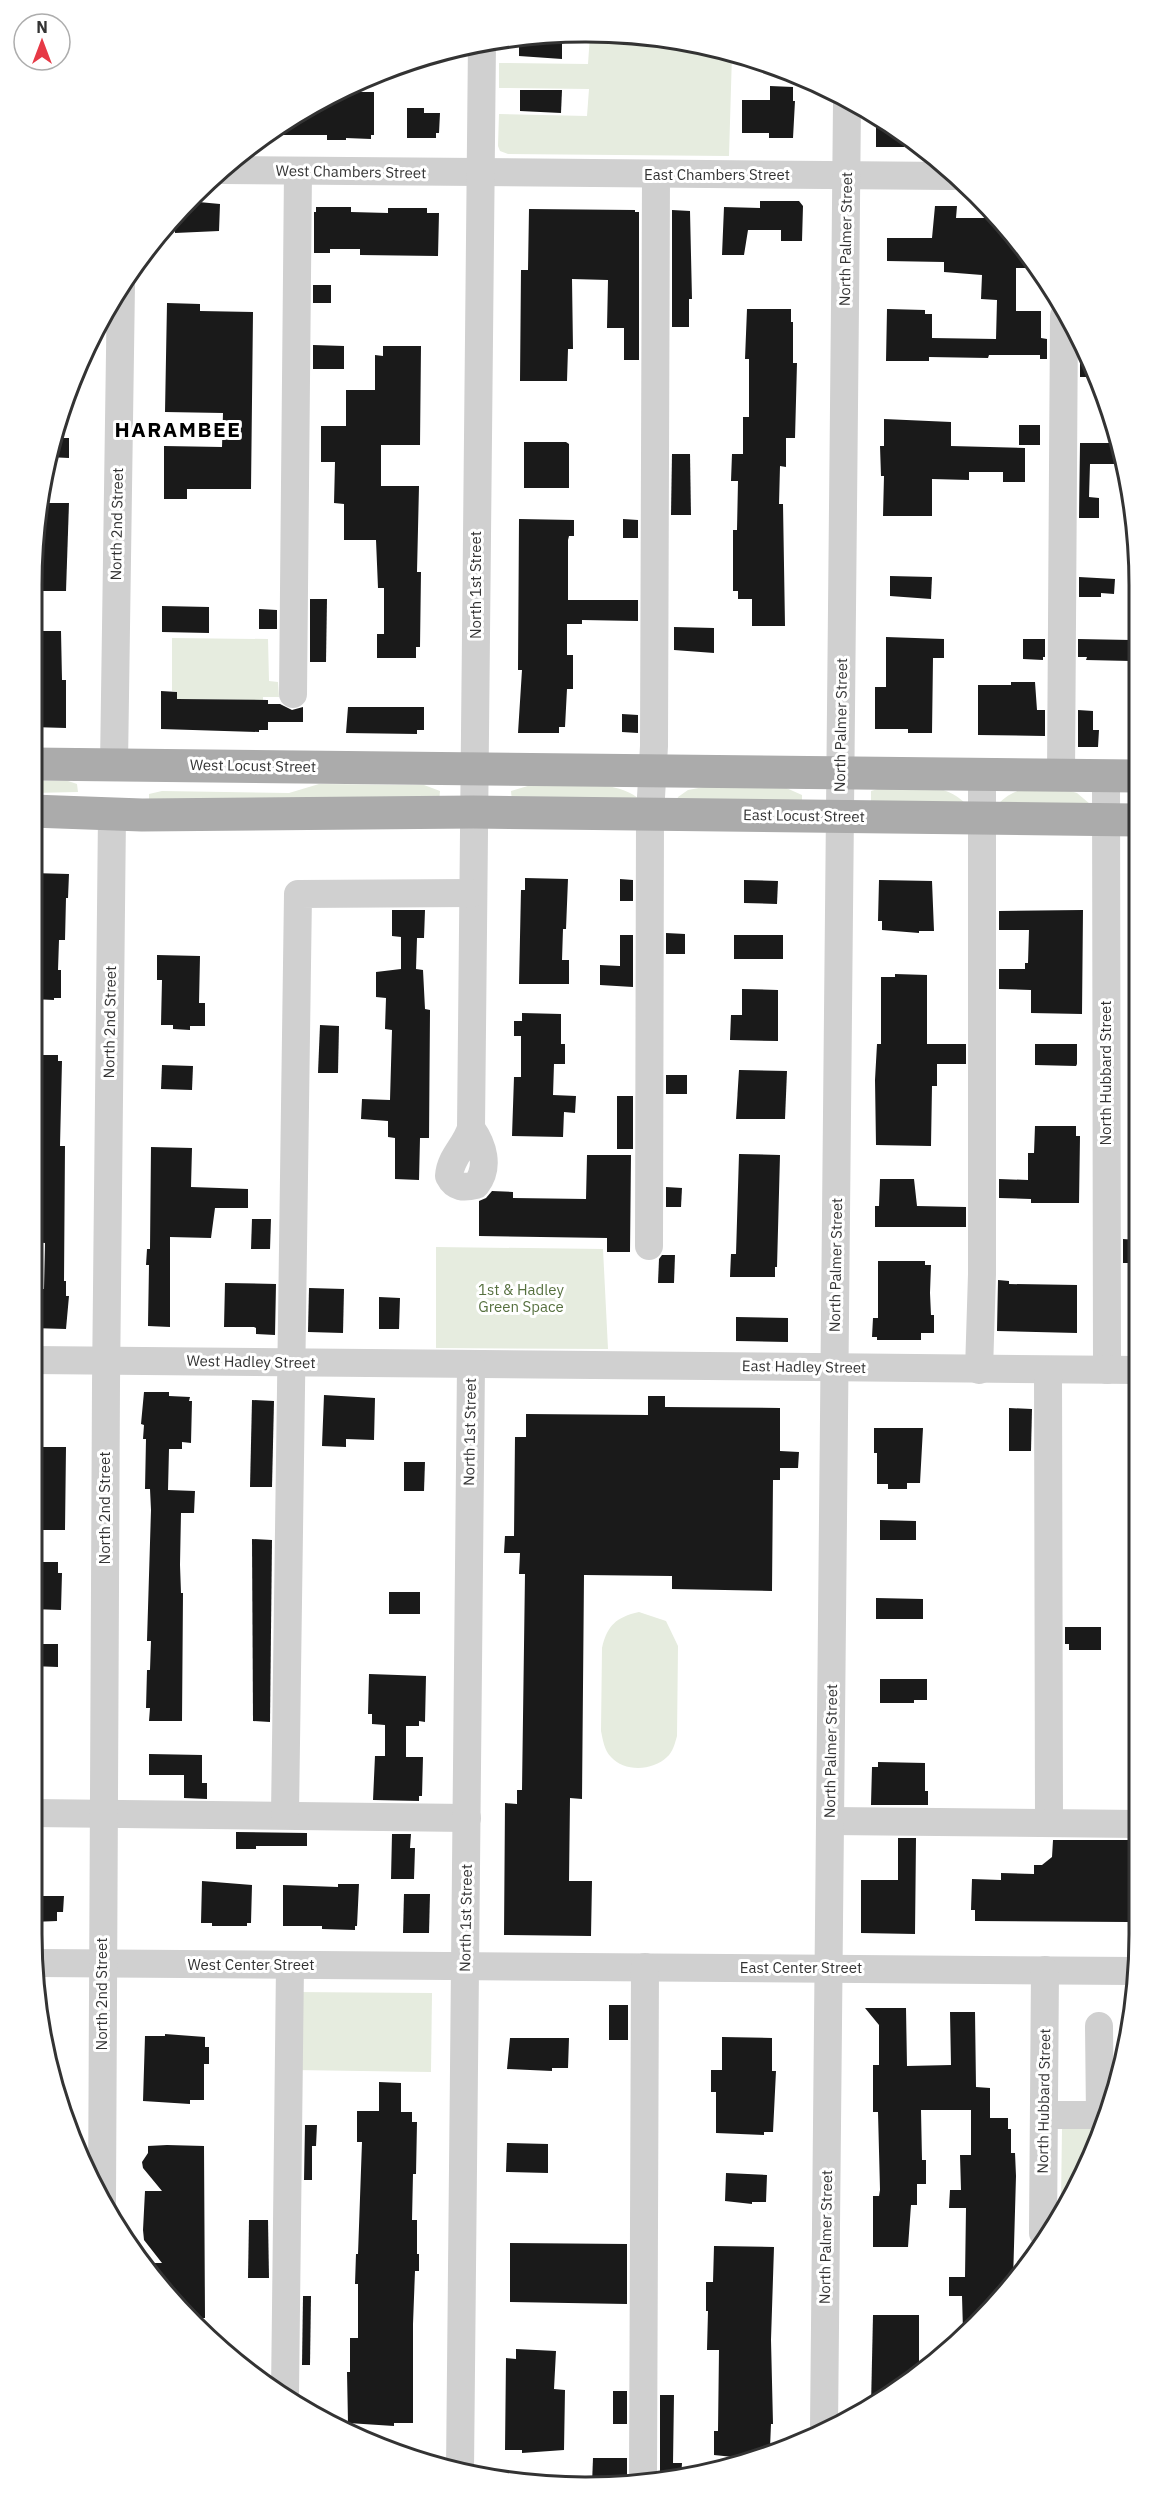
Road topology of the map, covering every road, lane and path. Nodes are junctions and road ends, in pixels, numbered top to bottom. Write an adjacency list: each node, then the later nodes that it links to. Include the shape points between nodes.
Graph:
1 (482, 52): 5 (street, North 1st Street)
2 (848, 110): 7 (street, North Palmer Street)
3 (235, 170): 4 (street, West Chambers Street)
4 (298, 171): 5 (street, West Chambers Street); 11 (street)
5 (480, 174): 6 (street, East Chambers Street); 15 (street, North 1st Street)
6 (656, 175): 7 (street, East Chambers Street); 16 (street)
7 (847, 176): 8 (street, East Chambers Street); 17 (street, North Palmer Street)
8 (944, 177)
9 (121, 305): 13 (street, North 2nd Street)
10 (1064, 328): 19 (street)
11 (293, 694)
12 (42, 764): 13 (main road, West Locust Street)
13 (114, 765): 14 (main road, West Locust Street); 21 (main road, via 110,777 85,797)
14 (341, 768): 15 (main road, West Locust Street); 24 (main road, via 286,787 142,788)
15 (475, 769): 16 (main road); 23 (street, North 1st Street)
16 (654, 771): 17 (main road); 25 (street)
17 (841, 773): 18 (main road); 26 (street, North Palmer Street)
18 (982, 774): 19 (main road); 27 (street)
19 (1061, 776): 20 (main road)
20 (1121, 776): 28 (street, North Hubbard Street)
21 (42, 799)
22 (42, 811): 24 (main road)
23 (473, 812): 24 (main road); 25 (main road, East Locust Street); 29 (street, North 1st Street)
24 (112, 814): 33 (street, North 2nd Street)
25 (650, 814): 26 (main road, East Locust Street); 31 (street)
26 (840, 817): 27 (main road, East Locust Street); 36 (street, North Palmer Street)
27 (981, 818): 28 (main road, East Locust Street); 37 (street)
28 (1121, 820): 39 (street, North Hubbard Street)
29 (473, 893): 30 (street, North 1st Street); 34 (street, via 298,894)
30 (471, 1128)
31 (650, 1246)
32 (42, 1360): 33 (street, West Hadley Street)
33 (106, 1361): 34 (street, West Hadley Street); 42 (street, North 2nd Street)
34 (290, 1363): 35 (street, West Hadley Street); 43 (street)
35 (471, 1365): 36 (street, East Hadley Street); 44 (street, North 1st Street)
36 (835, 1367): 37 (street, East Hadley Street); 45 (street, North Palmer Street)
37 (979, 1370): 38 (street, East Hadley Street)
38 (1048, 1370): 39 (street, East Hadley Street); 46 (street)
39 (1107, 1370): 40 (street, East Hadley Street)
40 (1129, 1370)
41 (42, 1813): 42 (street)
42 (104, 1813): 43 (street); 49 (street, North 2nd Street)
43 (285, 1814): 44 (street)
44 (467, 1818): 51 (street, North 1st Street)
45 (830, 1821): 46 (street); 53 (street, North Palmer Street)
46 (1049, 1822): 47 (street)
47 (1129, 1824)
48 (43, 1963): 49 (street, West Center Street)
49 (102, 1963): 50 (street, West Center Street); 60 (street, North 2nd Street)
50 (290, 1965): 51 (street, West Center Street); 62 (street)
51 (465, 1965): 52 (street, East Center Street); 64 (street, North 1st Street)
52 (645, 1967): 53 (street, East Center Street); 65 (street)
53 (829, 1968): 54 (street, East Center Street); 63 (street, North Palmer Street)
54 (1045, 1970): 55 (street, East Center Street); 58 (street, North Hubbard Street)
55 (1128, 1971)
56 (1099, 2026): 57 (street)
57 (1100, 2108)
58 (1044, 2115): 59 (street); 61 (street, North Hubbard Street)
59 (1097, 2115)
60 (102, 2181)
61 (1043, 2225)
62 (285, 2386)
63 (824, 2422)
64 (460, 2462)
65 (643, 2473)

